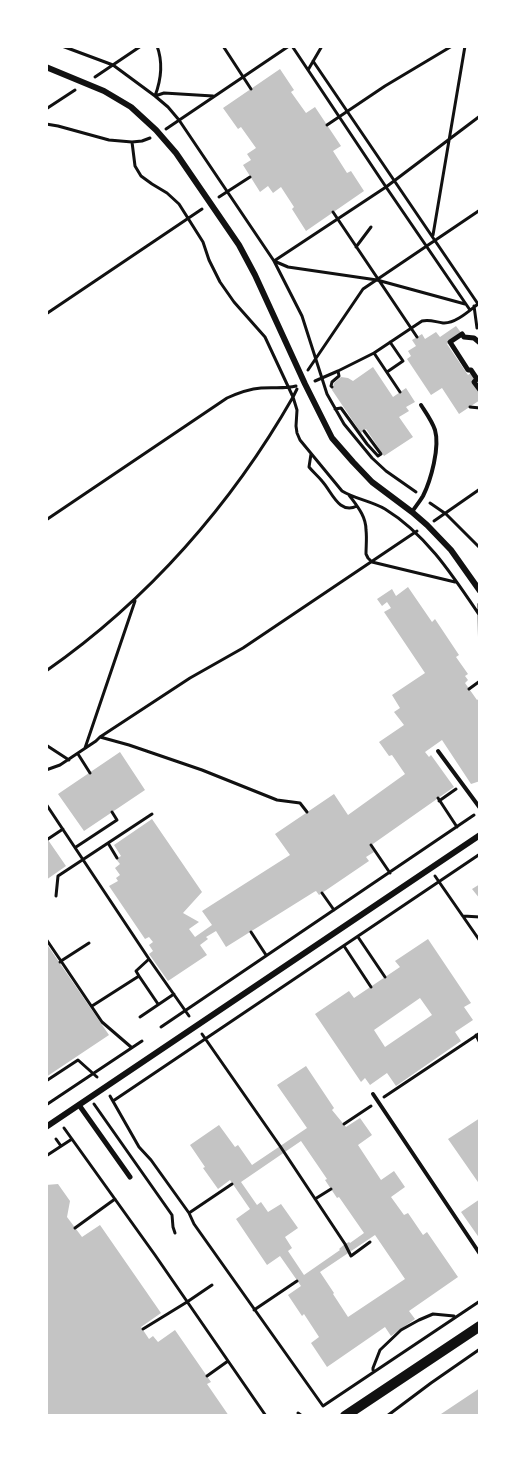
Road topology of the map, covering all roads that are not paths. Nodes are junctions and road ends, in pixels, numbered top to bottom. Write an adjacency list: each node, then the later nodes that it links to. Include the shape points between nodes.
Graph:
1 (46, 67): 5 (street, via 131,107 176,153 239,245 332,438 372,482)
2 (480, 343): 3 (street, via 462,334 450,342 477,379 474,382)
3 (480, 390)
4 (421, 405): 5 (lane, via 436,431 435,449 430,479)
5 (412, 512): 6 (street, via 451,550)
6 (480, 591)
7 (438, 751): 8 (lane)
8 (480, 808)
9 (480, 835): 11 (street)
10 (373, 1094): 14 (lane)
11 (79, 1105): 12 (street); 13 (street)
12 (46, 1127)
13 (130, 1177)
14 (480, 1254)
15 (480, 1326): 16 (street)
16 (345, 1416)

